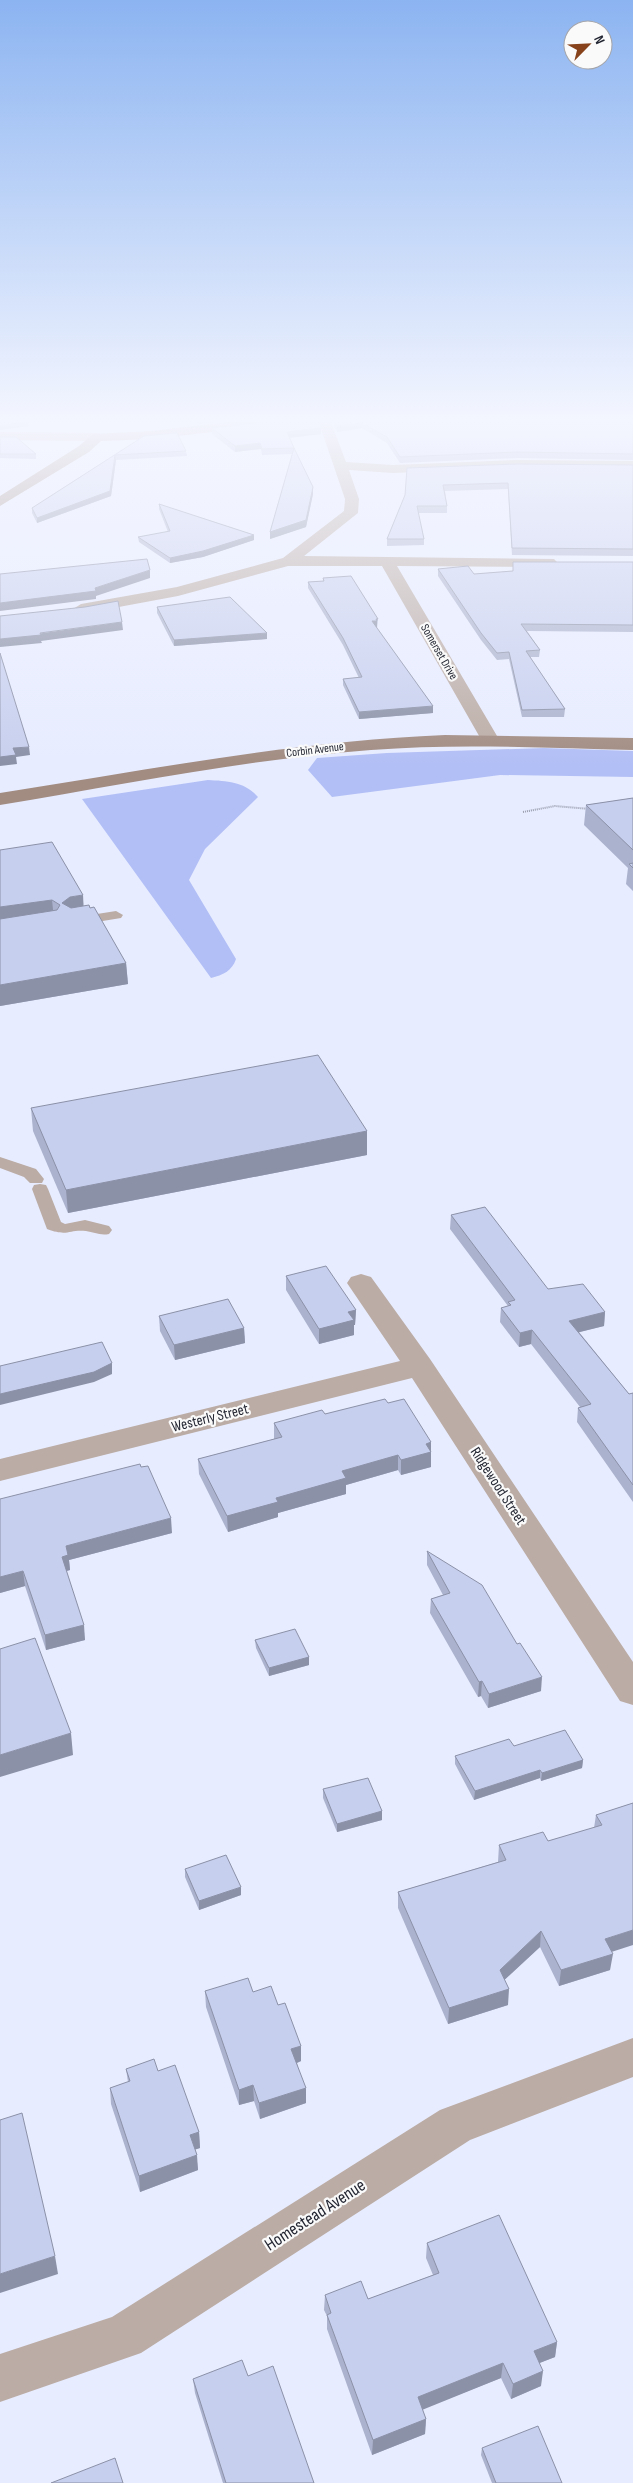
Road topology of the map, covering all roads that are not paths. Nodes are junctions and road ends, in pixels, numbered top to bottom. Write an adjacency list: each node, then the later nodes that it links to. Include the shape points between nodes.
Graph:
1 (325, 533): 2 (street)
2 (288, 561): 4 (street); 5 (street, via 178,591)
3 (564, 562): 4 (street)
4 (388, 563): 6 (street, Somerset Drive)
5 (66, 610)
6 (491, 741): 7 (main road, Corbin Avenue); 8 (main road, Corbin Avenue, via 401,742 338,747)
7 (633, 744)
8 (0, 800)
9 (116, 915): 10 (lane)
10 (72, 922)
11 (0, 1162): 12 (lane, via 30,1173 38,1184 53,1225 63,1229 85,1225)
12 (104, 1230)
13 (361, 1282): 14 (street, Ridgewood Street)
14 (419, 1366): 15 (street, Westerly Street); 16 (street, Ridgewood Street)
15 (0, 1470)
16 (633, 1691)
17 (633, 2058): 18 (street, Homestead Avenue, via 455,2125 124,2336)
18 (0, 2378)

